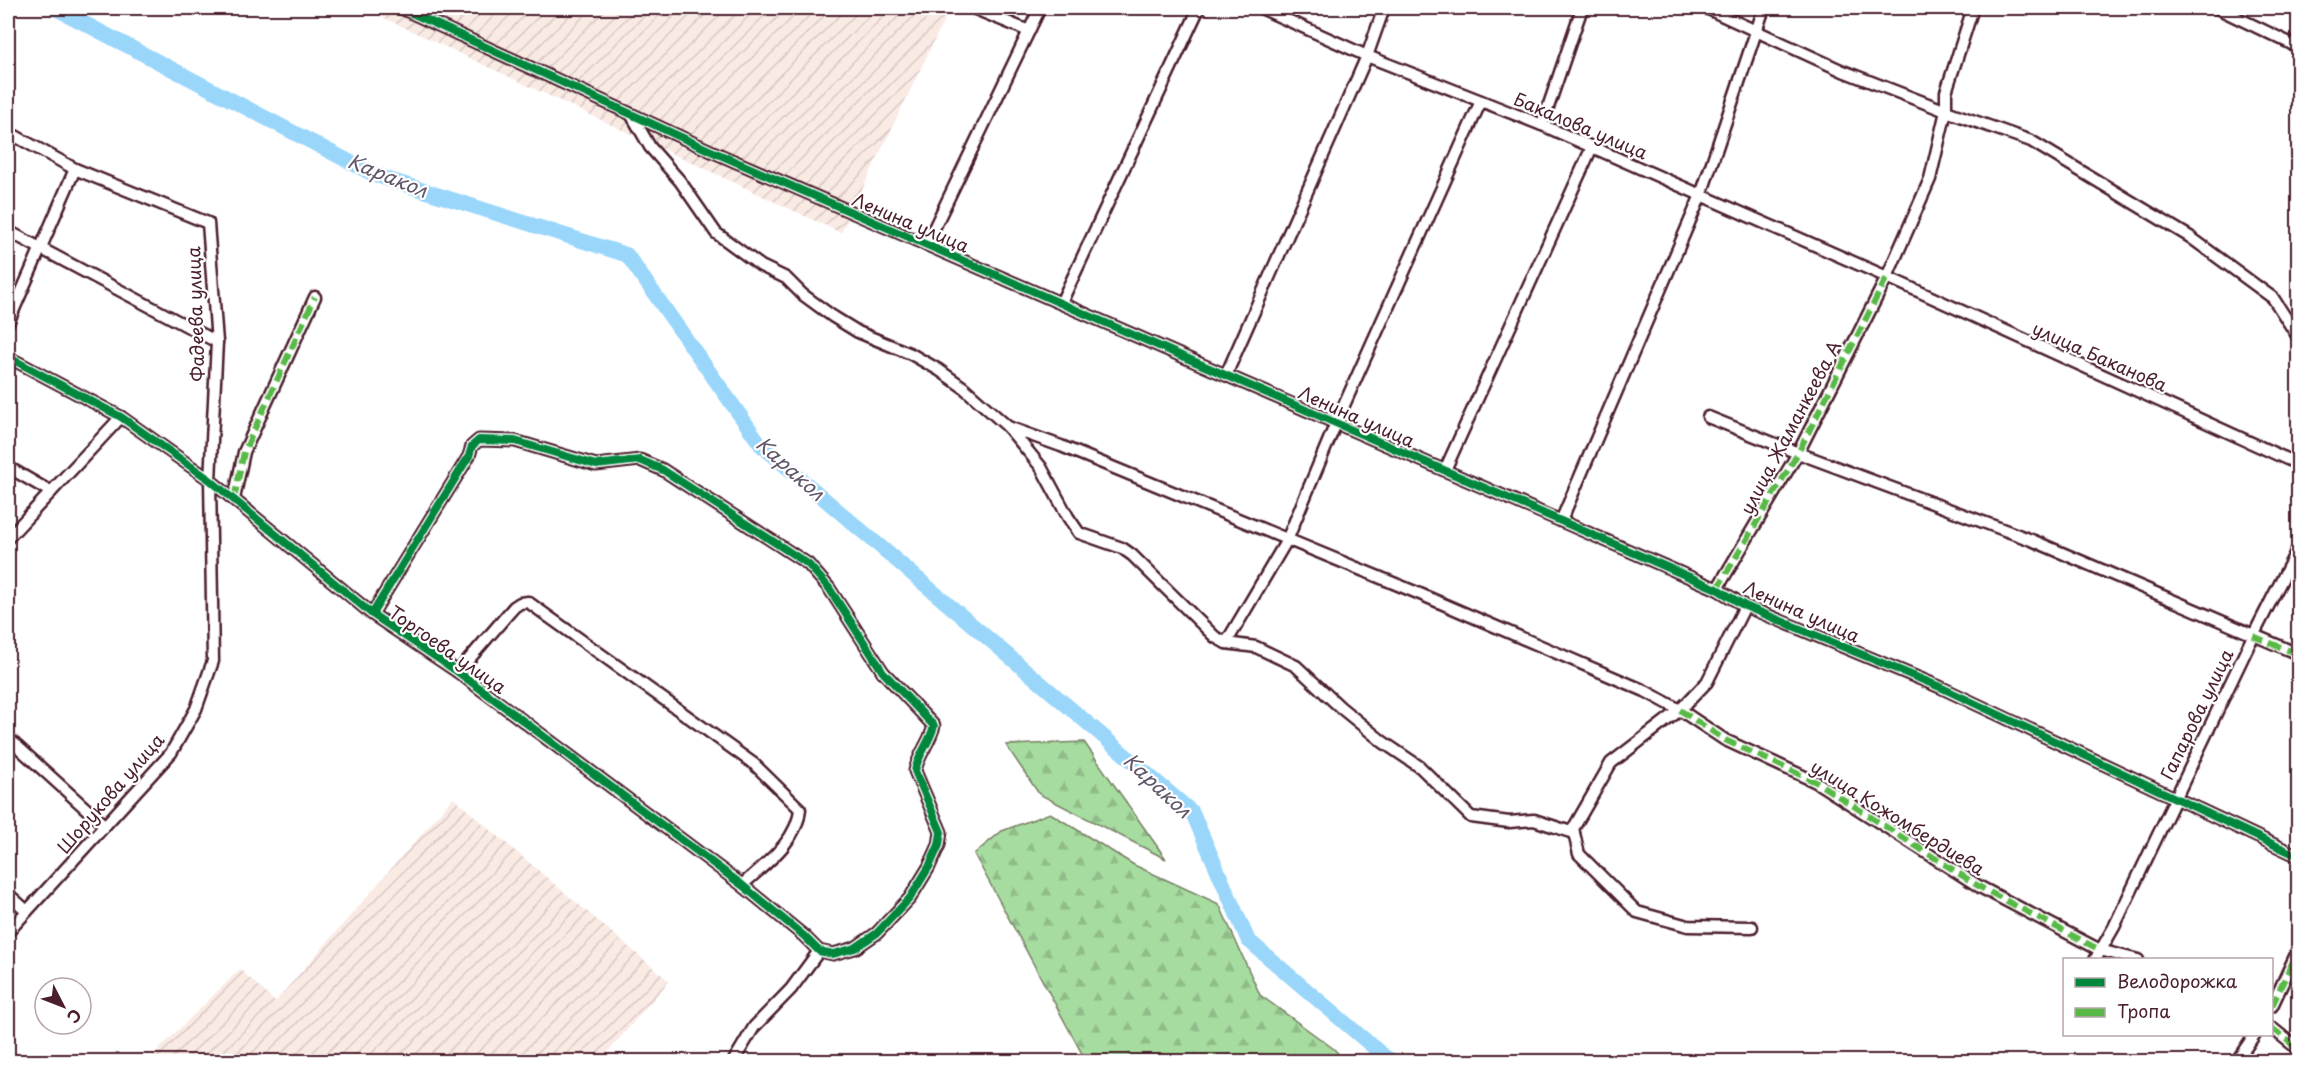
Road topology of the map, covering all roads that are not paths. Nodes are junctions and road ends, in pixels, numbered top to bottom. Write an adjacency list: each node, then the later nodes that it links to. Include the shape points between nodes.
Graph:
1 (401, 8): 18 (street, Ленина улица)
2 (973, 8): 13 (street)
3 (1040, 8): 13 (street)
4 (1199, 8): 29 (street)
5 (1261, 8): 15 (street, Бакалова улица)
6 (1384, 8): 15 (street)
7 (1582, 8): 19 (street)
8 (1706, 8): 12 (street)
9 (1764, 8): 12 (street)
10 (1973, 8): 17 (street, улица Жаманкеева А, via 1946,92)
11 (2217, 8): 14 (street)
12 (1757, 30): 17 (street, via 1843,71); 23 (street)
13 (1029, 31): 25 (street)
14 (2298, 46)
15 (1367, 56): 16 (street, Бакалова улица); 34 (street)
16 (1481, 101): 19 (street, Бакалова улица); 37 (street)
17 (1946, 111): 27 (street, улица Жаманкеева А, via 1930,179); 31 (street, via 2031,141 2190,237 2273,298)
18 (631, 114): 25 (street, Ленина улица); 38 (street, via 650,147 716,232 761,266 786,278 832,316 939,370)
19 (1542, 125): 21 (street, Бакалова улица)
20 (8, 132): 22 (street, Фадеева улица)
21 (1592, 147): 23 (street, Бакалова улица); 42 (street)
22 (75, 169): 26 (street); 32 (street, Фадеева улица, via 208,223)
23 (1701, 195): 27 (street, Бакалова улица); 46 (street)
24 (8, 231): 26 (street)
25 (926, 245): 29 (street, Ленина улица)
26 (41, 248): 30 (street); 32 (street)
27 (1887, 277): 39 (street, улица Жаманкеева А); 40 (street, улица Баканова)
28 (315, 297): 45 (street, via 244,452)
29 (1061, 303): 34 (street, Ленина улица)
30 (8, 323)
31 (2298, 337)
32 (216, 342): 43 (street, Фадеева улица)
33 (8, 357): 35 (street, Торгоева улица)
34 (1226, 375): 37 (street, Ленина улица)
35 (121, 417): 43 (street, Торгоева улица); 44 (street)
36 (1708, 417): 39 (street)
37 (1336, 423): 42 (street, Ленина улица); 48 (street)
38 (1008, 427): 48 (street, улица Кожомбердиева); 54 (street, via 1041,467 1079,533 1127,552 1200,624)
39 (1798, 453): 50 (street, улица Жаманкеева А); 53 (street, via 2034,541)
40 (2298, 464)
41 (8, 467): 44 (street)
42 (1445, 470): 46 (street, Ленина улица)
43 (210, 480): 45 (street, Торгоева улица); 60 (street, Шорукова улица, via 213,661 196,709 171,753)
44 (51, 492): 47 (street)
45 (234, 499): 52 (street, Торгоева улица)
46 (1561, 521): 50 (street, Ленина улица)
47 (8, 538)
48 (1287, 540): 54 (street); 57 (street, улица Кожомбердиева, via 1567,656)
49 (2298, 549): 53 (street, Гапарова улица)
50 (1717, 589): 51 (street, Ленина улица)
51 (1746, 606): 57 (street, via 1707,682); 59 (street, Ленина улица, via 1941,687)
52 (372, 614): 56 (street, Торгоева улица); 69 (street, via 479,440 515,441 596,465 640,460 808,564 829,588 883,672 934,726 915,771 941,832 929,867 910,898 877,933 855,948 833,954)
53 (2253, 636): 55 (street); 59 (street, Гапарова улица)
54 (1226, 643): 61 (street, via 1256,647 1296,666 1340,707 1420,767 1472,817 1509,822 1534,820)
55 (2298, 654)
56 (458, 672): 63 (street, Торгоева улица); 63 (street, via 514,607 528,602 754,764 800,809 800,819 795,831 770,860)
57 (1680, 710): 61 (street, via 1611,763); 70 (street, улица Кожомбердиева, via 1725,740 1816,782 1980,887)
58 (8, 738): 60 (street)
59 (2175, 797): 62 (street, Ленина улица); 70 (street, Гапарова улица)
60 (104, 825): 65 (street, Шорукова улица)
61 (1574, 834): 66 (street, via 1579,854 1637,912 1688,926)
62 (2298, 856)
63 (742, 885): 69 (street, Торгоева улица)
64 (8, 894): 65 (street)
65 (27, 911): 67 (street, Шорукова улица)
66 (1752, 927)
67 (8, 932)
68 (2298, 950): 72 (street)
69 (819, 951): 76 (street, via 791,989 754,1027)
70 (2098, 955): 71 (street, улица Кожомбердиева)
71 (2122, 958)
72 (2273, 1002)
73 (2273, 1030): 75 (street)
74 (2254, 1036): 77 (street)
75 (2298, 1049)
76 (733, 1062)
77 (2236, 1062)

